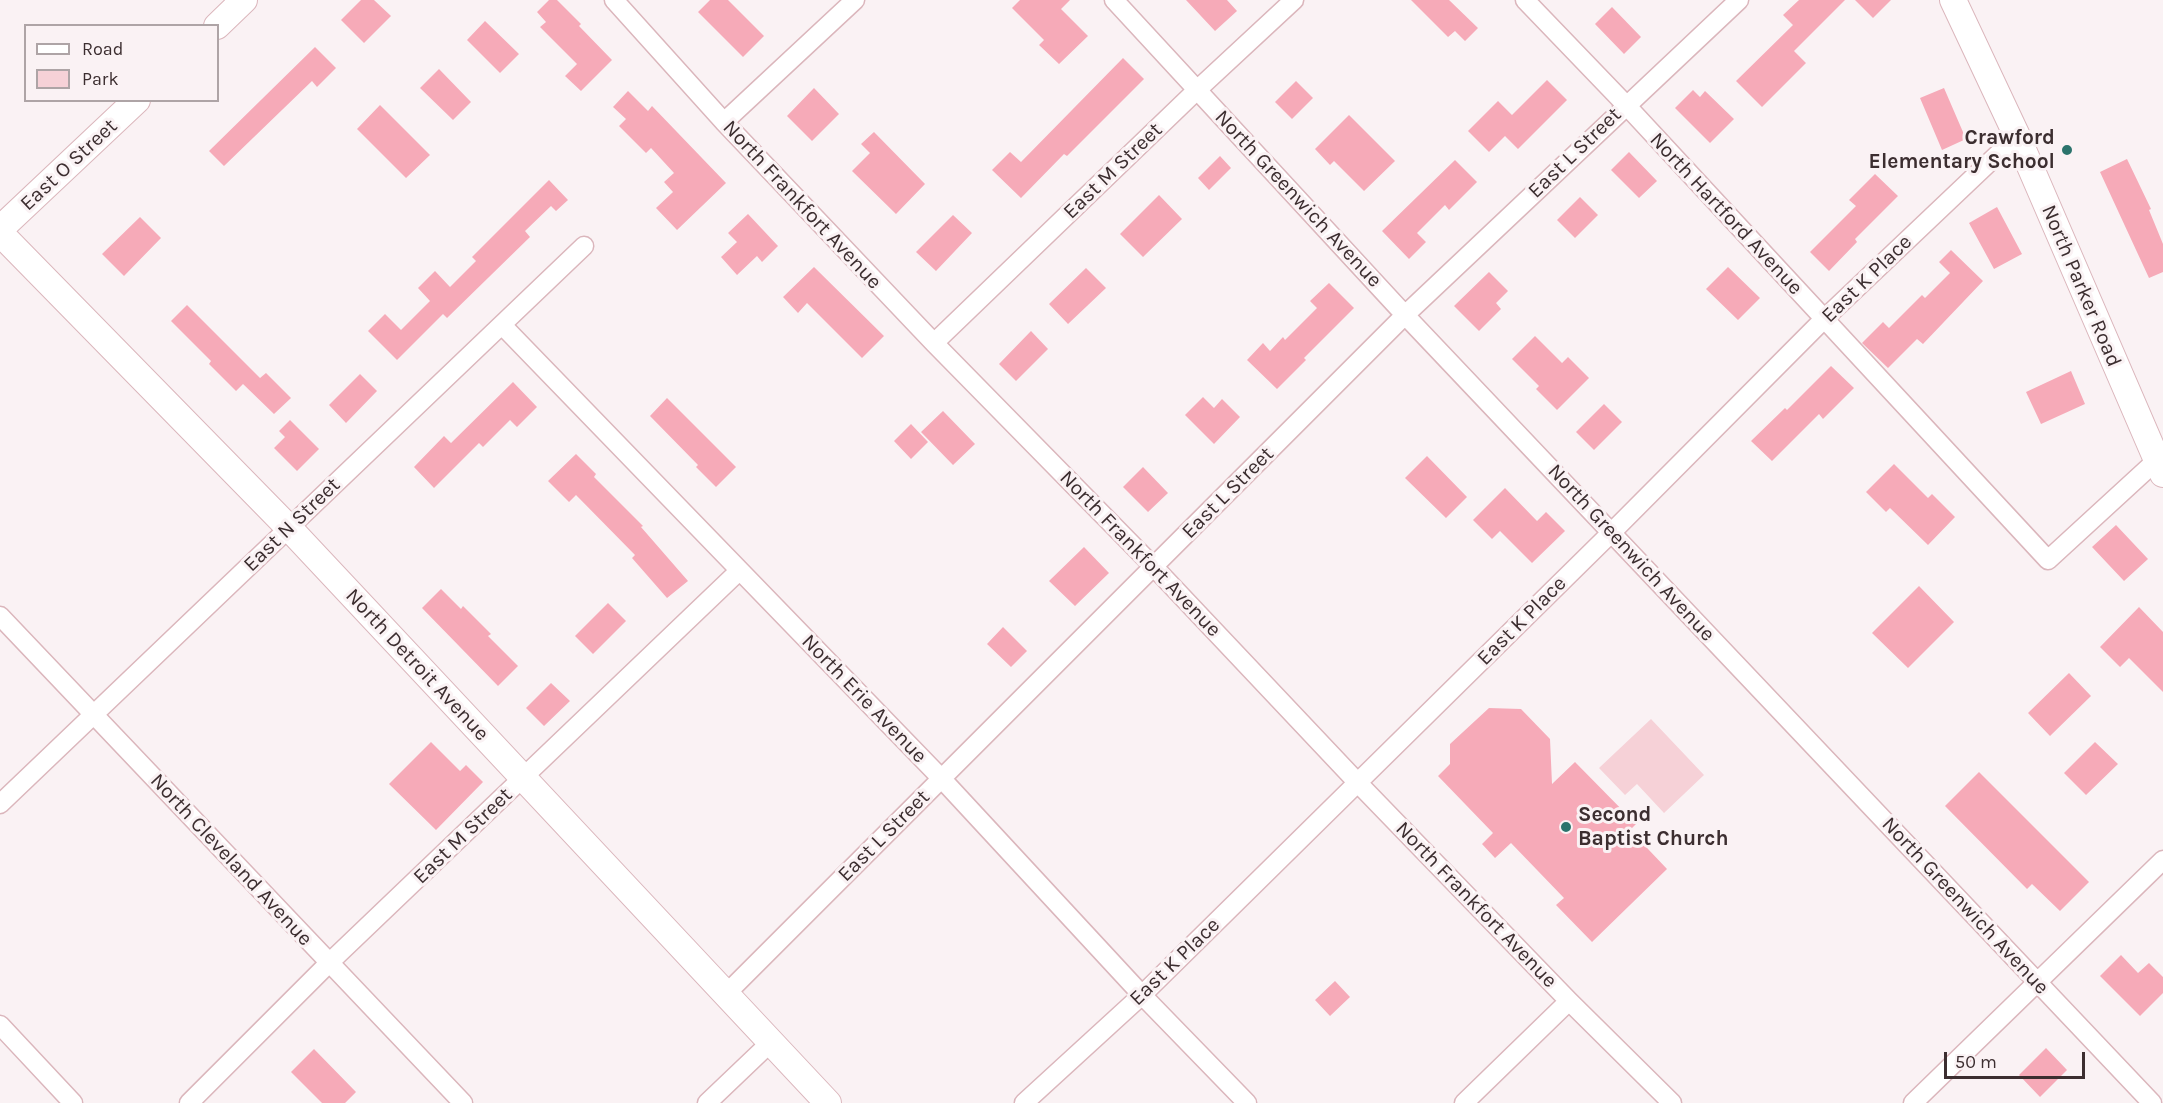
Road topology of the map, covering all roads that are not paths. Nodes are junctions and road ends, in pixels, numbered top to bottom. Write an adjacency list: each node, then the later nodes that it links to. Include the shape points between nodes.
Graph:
1 (244, 0): 9 (street)
2 (614, 0): 13 (street, North Frankfort Avenue)
3 (855, 0): 13 (street)
4 (1114, 0): 10 (street, North Greenwich Avenue)
5 (1294, 0): 10 (street, East M Street)
6 (1525, 0): 12 (street, North Hartford Avenue)
7 (1738, 0): 12 (street, East L Street)
8 (1953, 0): 14 (street, North Parker Road)
9 (219, 24)
10 (1197, 90): 17 (street, North Greenwich Avenue); 20 (street, East M Street)
11 (135, 102): 15 (street, East O Street)
12 (1626, 105): 17 (street, East L Street); 18 (street, North Hartford Avenue)
13 (724, 122): 20 (street, North Frankfort Avenue)
14 (2016, 136): 18 (street, East K Place); 21 (street, North Parker Road)
15 (0, 231): 22 (street, North Detroit Avenue)
16 (584, 246): 19 (street, East N Street)
17 (1405, 315): 23 (street, North Greenwich Avenue); 24 (street, East L Street)
18 (1823, 320): 21 (street, North Hartford Avenue, via 2048,560); 23 (street, East K Place)
19 (502, 325): 22 (street, East N Street); 25 (street, North Erie Avenue)
20 (933, 343): 24 (street, North Frankfort Avenue)
21 (2160, 467)
22 (289, 528): 27 (street, East N Street); 28 (street, North Detroit Avenue)
23 (1612, 532): 30 (street, East K Place); 34 (street, North Greenwich Avenue)
24 (1154, 567): 29 (street, East L Street); 30 (street, North Frankfort Avenue)
25 (739, 571): 28 (street, East M Street); 29 (street, North Erie Avenue)
26 (0, 616): 27 (street, North Cleveland Avenue)
27 (94, 715): 31 (street, East N Street); 33 (street, North Cleveland Avenue)
28 (523, 778): 33 (street, East M Street); 35 (street, North Detroit Avenue)
29 (941, 778): 35 (street, East L Street); 36 (street, North Erie Avenue)
30 (1358, 783): 36 (street, East K Place); 37 (street, North Frankfort Avenue)
31 (0, 804)
32 (2163, 860): 34 (street)
33 (329, 963): 41 (street, East M Street); 42 (street, North Cleveland Avenue)
34 (2037, 982): 49 (street); 50 (street, North Greenwich Avenue)
35 (726, 994): 39 (street, North Detroit Avenue)
36 (1142, 995): 45 (street, East K Place); 46 (street, North Erie Avenue)
37 (1569, 1001): 47 (street); 48 (street, North Frankfort Avenue)
38 (0, 1025): 40 (street)
39 (771, 1042): 43 (street); 44 (street, North Detroit Avenue)
40 (73, 1103)
41 (189, 1103)
42 (463, 1103)
43 (707, 1103)
44 (828, 1103)
45 (1024, 1103)
46 (1247, 1103)
47 (1464, 1103)
48 (1672, 1103)
49 (1913, 1103)
50 (2152, 1103)

